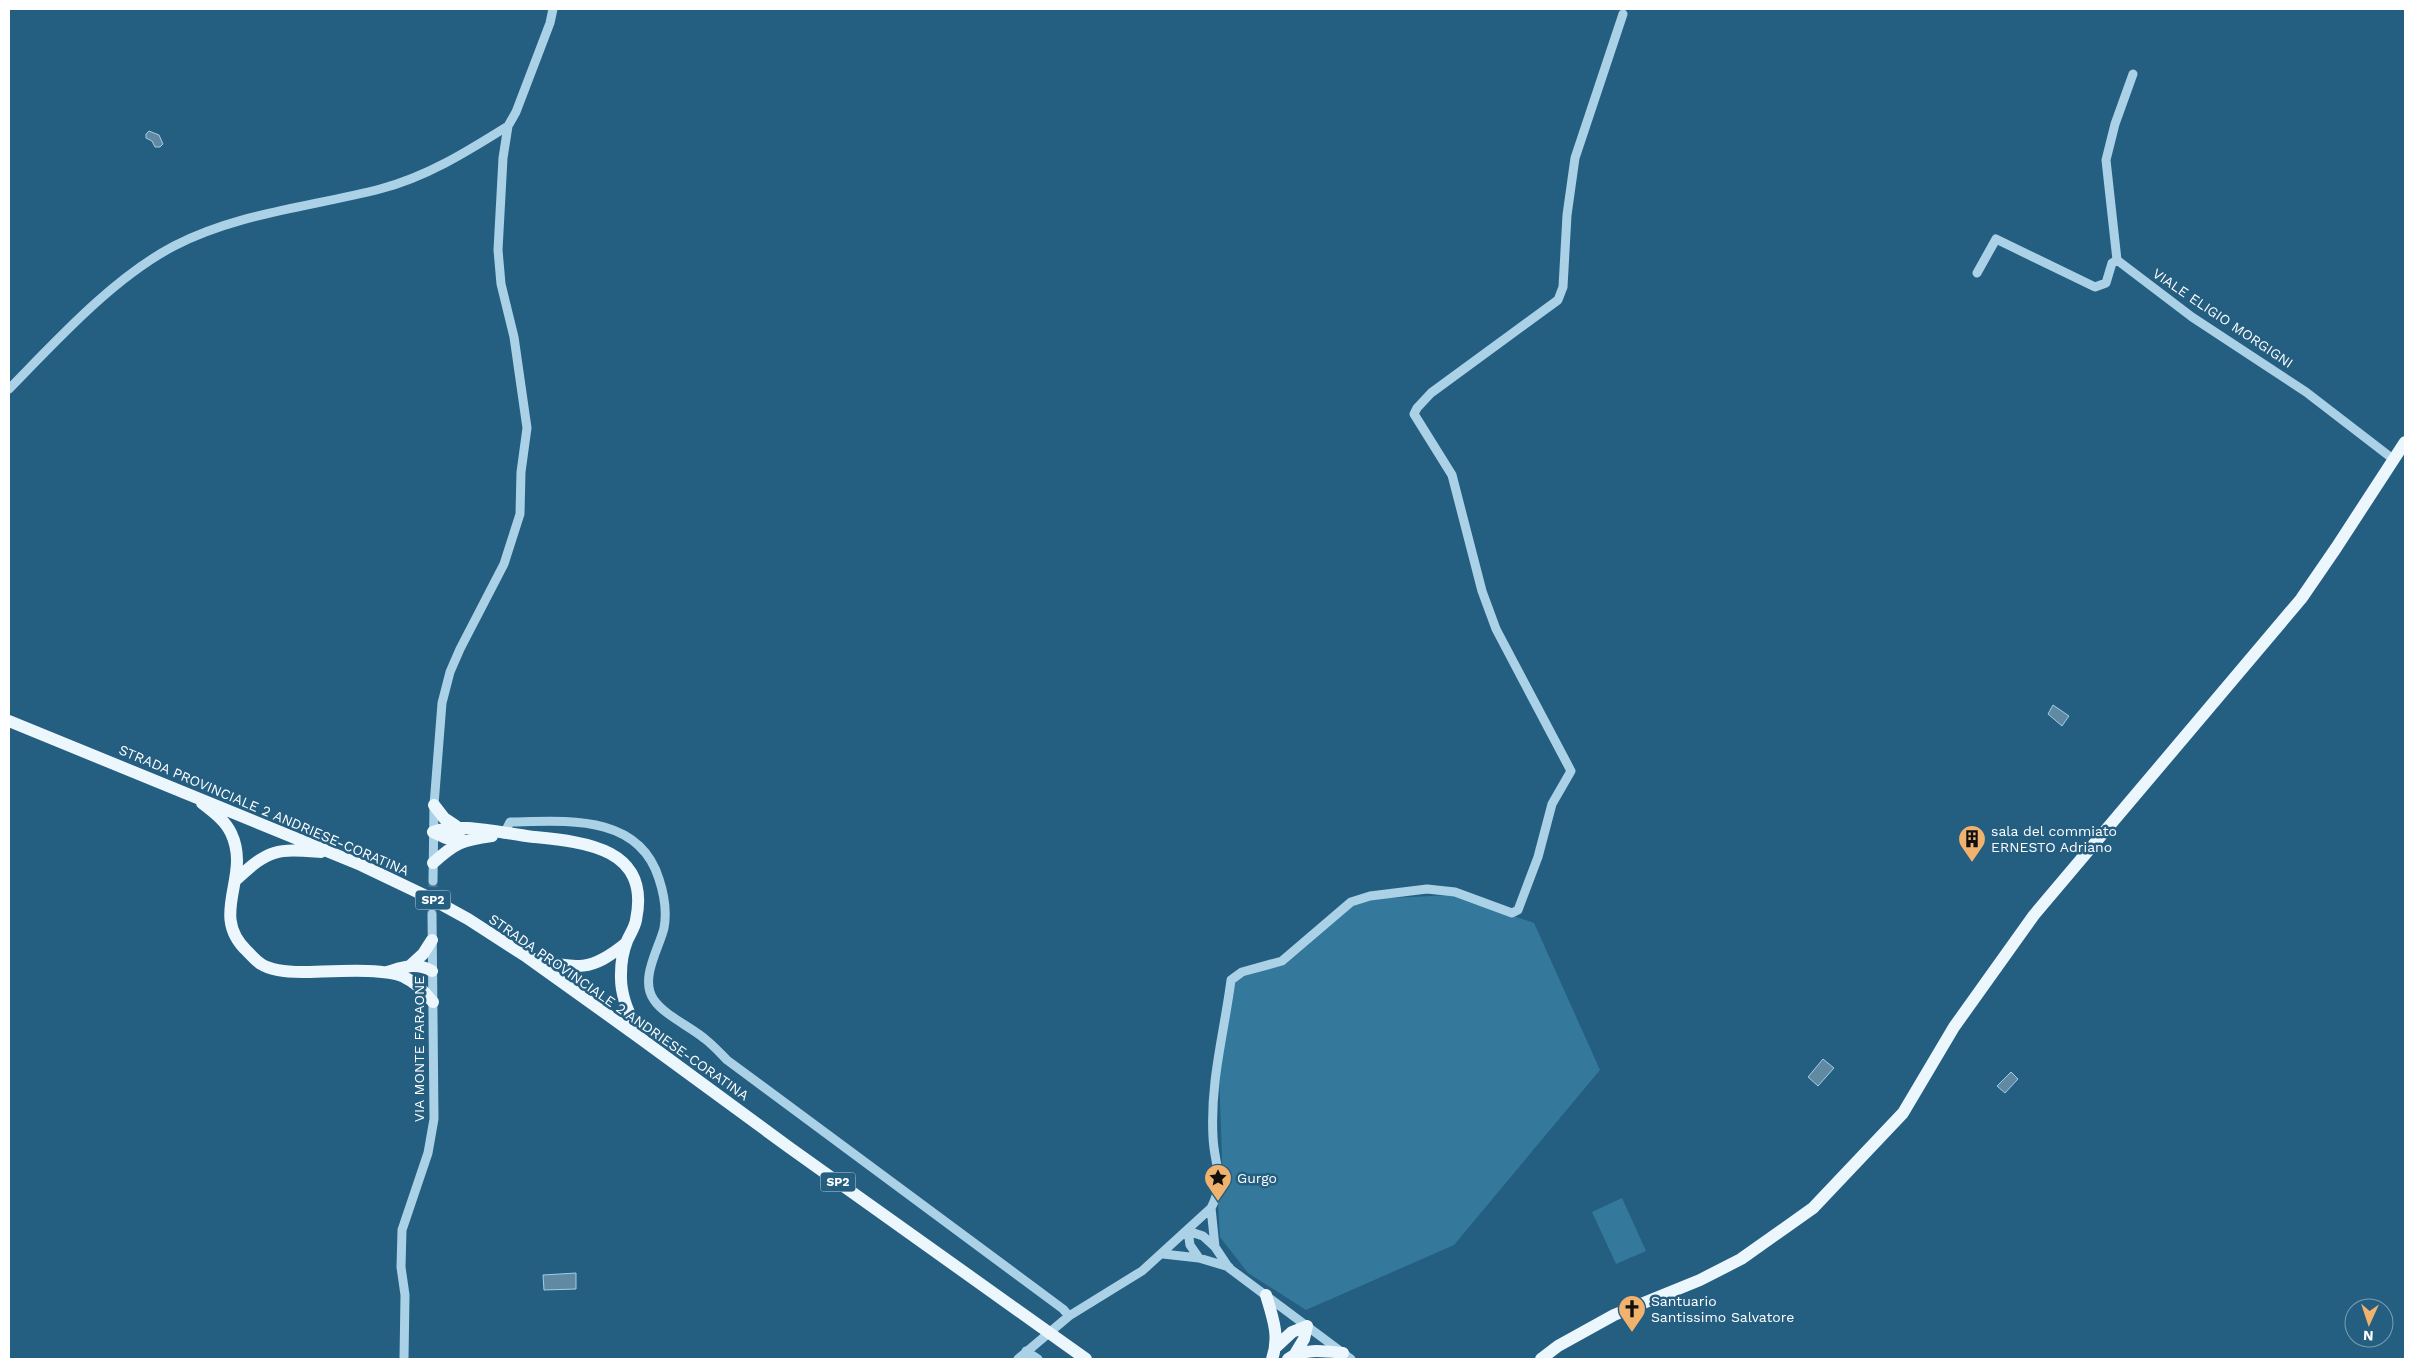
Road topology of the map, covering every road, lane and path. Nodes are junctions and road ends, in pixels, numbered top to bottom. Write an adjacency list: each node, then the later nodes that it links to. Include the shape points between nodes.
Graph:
1 (553, 9): 4 (street)
2 (1623, 14): 31 (street, via 1575,158 1567,215 1563,287 1558,300 1431,393 1414,414 1452,475 1482,591 1496,629 1571,771 1552,804 1538,857 1518,910 1512,913 1455,892 1437,890 1370,896 1351,902 1282,961 1242,972 1230,980 1214,1075 1213,1138 1220,1183)
3 (2134, 74): 5 (street, via 2115,124 2106,160)
4 (508, 126): 7 (street, via 434,170 382,188 250,216 174,246 112,288); 12 (street, via 498,250 527,428 520,514 504,564 450,672 442,703)
5 (2117, 260): 6 (street, via 2112,263 2106,283 2095,287 1996,239); 9 (street, VIALE ELIGIO MORGIGNI, via 2192,317 2306,392)
6 (1977, 273)
7 (9, 389)
8 (2405, 442): 9 (main road)
9 (2393, 459): 49 (main road, via 2301,599 2034,915 1954,1027 1903,1113 1848,1173 1812,1208 1741,1259 1700,1280 1614,1315)
10 (9, 721): 11 (main road, STRADA PROVINCIALE 2 ANDRIESE-CORATINA / SP2)
11 (188, 792): 17 (main road, STRADA PROVINCIALE 2 ANDRIESE-CORATINA / SP2); 19 (main road, via 218,816 231,832 238,854)
12 (434, 805): 13 (main road); 14 (street)
13 (456, 826): 14 (main road); 15 (main road)
14 (433, 832): 16 (main road); 18 (street)
15 (504, 834): 16 (main road); 23 (main road, via 577,841 600,847 619,858 633,878 638,899 636,921); 38 (street, via 510,822 579,821 610,828 638,844 656,867 664,896 664,926 649,973 648,987 654,1000 727,1060)
16 (463, 840): 18 (main road)
17 (333, 853): 19 (main road, via 277,851 258,859); 24 (main road, STRADA PROVINCIALE 2 ANDRIESE-CORATINA / SP2, via 428,897)
18 (433, 863): 20 (street)
19 (237, 879): 27 (main road, via 229,921 238,942 261,964 287,972)
20 (433, 881)
21 (432, 914): 22 (street, VIA MONTE FARAONE)
22 (432, 940): 25 (main road); 26 (street, VIA MONTE FARAONE)
23 (626, 943): 24 (main road, via 609,957 589,966 570,968); 30 (main road, via 621,976 623,1000)
24 (527, 957): 30 (main road, STRADA PROVINCIALE 2 ANDRIESE-CORATINA / SP2)
25 (411, 965): 26 (main road); 27 (main road)
26 (432, 971): 28 (main road, via 421,977); 29 (street, VIA MONTE FARAONE)
27 (384, 973): 28 (main road)
28 (403, 976): 29 (main road, via 420,987)
29 (433, 1002): 44 (street, VIA MONTE FARAONE, via 432,1137 407,1212 401,1248 405,1295)
30 (640, 1038): 47 (main road, STRADA PROVINCIALE 2 ANDRIESE-CORATINA / SP2)
31 (1211, 1208): 32 (street); 33 (street)
32 (1188, 1230): 33 (street); 34 (street); 35 (street, via 1190,1245)
33 (1215, 1247): 36 (street)
34 (1163, 1254): 35 (street); 38 (street, via 1142,1271)
35 (1199, 1258): 36 (street)
36 (1229, 1268): 37 (street)
37 (1266, 1295): 39 (street); 40 (main road, via 1275,1323)
38 (1069, 1316): 41 (street)
39 (1306, 1326): 40 (main road, via 1292,1332); 42 (main road, via 1304,1339); 43 (street)
40 (1277, 1346): 48 (main road)
41 (1026, 1351): 45 (street); 46 (street)
42 (1291, 1356): 43 (main road, via 1317,1351)
43 (1347, 1356)
44 (404, 1359)
45 (1018, 1359)
46 (1038, 1359)
47 (1086, 1359)
48 (1272, 1359)
49 (1541, 1359)

